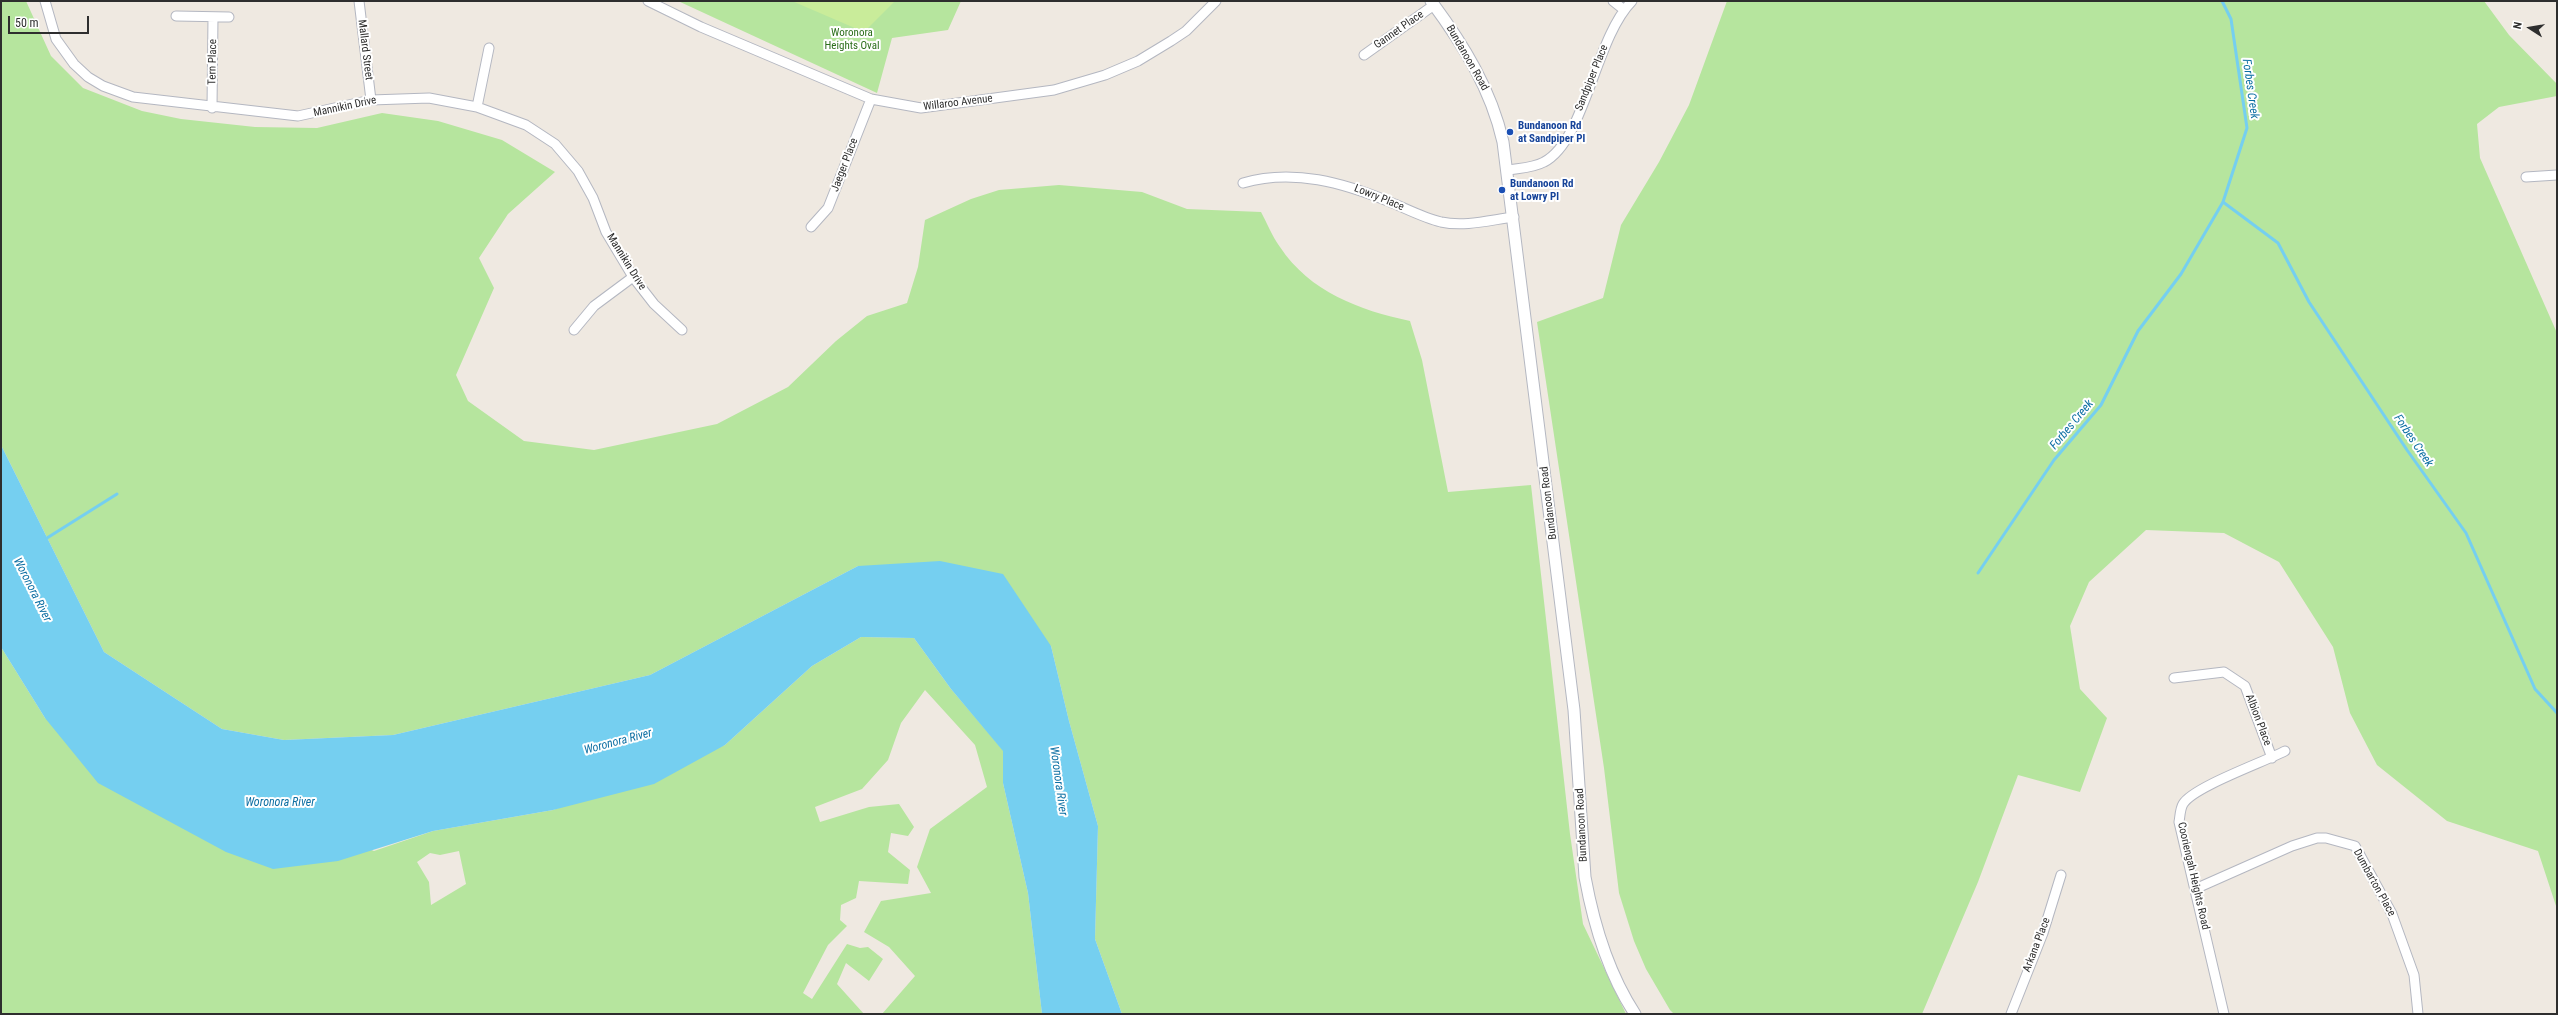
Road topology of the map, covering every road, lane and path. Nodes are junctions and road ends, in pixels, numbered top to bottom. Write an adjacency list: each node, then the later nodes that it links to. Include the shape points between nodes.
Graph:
1 (44, 1): 17 (street, Mannikin Drive, via 56,39 74,64 88,77 103,86 133,97)
2 (359, 1): 15 (street, Mallard Street)
3 (648, 1): 14 (street, Willaroo Avenue, via 702,27)
4 (1216, 1): 14 (street, Willaroo Avenue, via 1186,31 1155,51 1122,68 1085,82 1054,90 938,107 905,107)
5 (1613, 1): 8 (street)
6 (1632, 1): 8 (street, Sandpiper Place)
7 (1432, 3): 13 (street, Gannet Place); 18 (street, Bundanoon Road, via 1462,46 1487,91 1498,123)
8 (1623, 9): 18 (street, Sandpiper Place, via 1611,31 1574,124 1560,149 1544,162)
9 (176, 16): 10 (street)
10 (213, 17): 11 (street); 17 (street, Tern Place)
11 (229, 17)
12 (489, 48): 16 (street)
13 (1364, 55)
14 (871, 99): 23 (street, Jaeger Place, via 828,208)
15 (371, 100): 16 (street, Mannikin Drive, via 429,98); 17 (street, Mannikin Drive, via 298,116)
16 (477, 107): 24 (street, Mannikin Drive, via 526,125 554,144 567,157 588,186 606,232)
17 (212, 108)
18 (1508, 170): 22 (street, Bundanoon Road)
19 (2557, 175): 20 (street)
20 (2526, 177)
21 (1243, 183): 22 (street, Lowry Place, via 1258,178 1335,182 1428,218 1454,224)
22 (1514, 217): 32 (street, Bundanoon Road, via 1574,710 1585,877 1589,902 1605,955)
23 (811, 227)
24 (633, 277): 25 (street, via 594,306); 26 (street, Mannikin Drive, via 654,304)
25 (574, 330)
26 (682, 330)
27 (2174, 678): 29 (street, Albion Place, via 2224,672 2245,686)
28 (2285, 751): 29 (street, Cooriengah Heights Road)
29 (2272, 758): 31 (street, Cooriengah Heights Road, via 2199,791 2183,804 2179,822)
30 (2061, 875): 33 (street, Arkana Place, via 2043,933)
31 (2195, 889): 34 (street, Cooriengah Heights Road); 35 (street, Dumbarton Place, via 2292,846 2317,838 2355,846 2392,914 2414,975)
32 (1636, 1014)
33 (2011, 1014)
34 (2224, 1014)
35 (2418, 1014)

